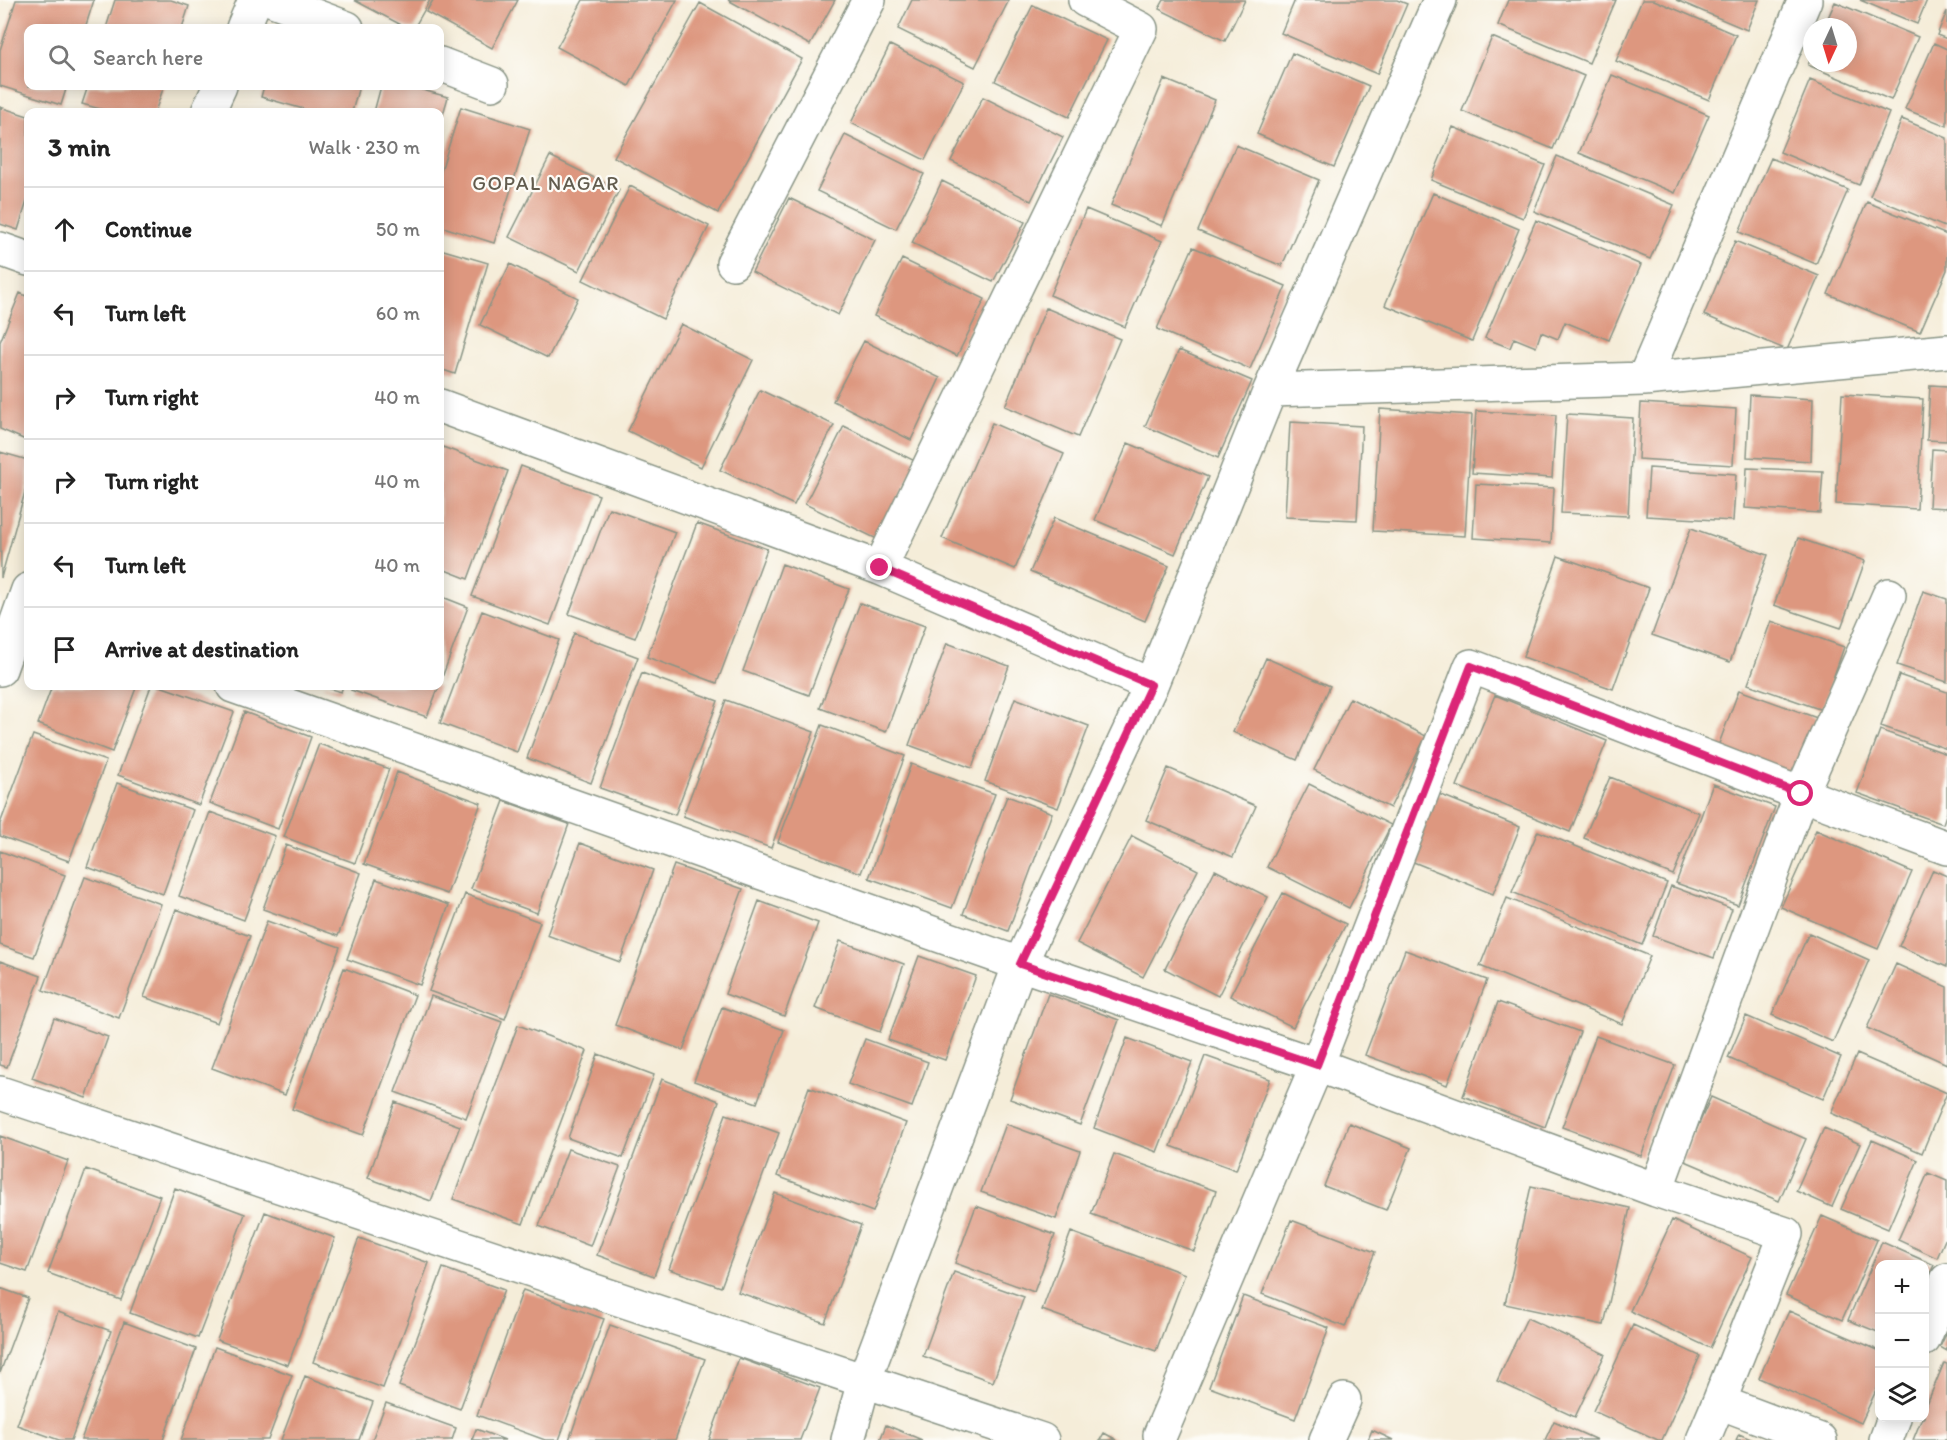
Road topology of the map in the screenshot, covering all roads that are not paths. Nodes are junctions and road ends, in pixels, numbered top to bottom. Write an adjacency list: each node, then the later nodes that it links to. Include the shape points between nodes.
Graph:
1 (255, 0): 7 (street)
2 (273, 0): 8 (street)
3 (869, 0): 15 (street)
4 (1085, 0): 20 (street, via 1141,29)
5 (1440, 0): 18 (street)
6 (1805, 0): 17 (street)
7 (245, 24)
8 (336, 24)
9 (444, 66): 10 (street)
10 (492, 84)
11 (218, 90): 12 (street)
12 (210, 108)
13 (0, 249): 14 (street)
14 (24, 258)
15 (733, 263)
16 (1947, 351): 17 (street)
17 (1644, 379): 18 (street)
18 (1270, 390): 24 (street)
19 (444, 407): 20 (street)
20 (880, 568): 24 (street)
21 (1889, 595): 26 (street)
22 (20, 604): 23 (street)
23 (0, 669)
24 (1151, 685): 28 (street)
25 (244, 690): 28 (street)
26 (1801, 794): 27 (street); 29 (street, via 1471,666); 31 (street)
27 (1947, 848)
28 (1020, 964): 29 (street); 34 (street)
29 (1317, 1065): 31 (street); 38 (street)
30 (0, 1092): 34 (street)
31 (1656, 1190): 36 (street, via 1786,1234)
32 (1947, 1280): 33 (street)
33 (1929, 1326)
34 (864, 1381): 39 (street); 40 (street)
35 (1344, 1400): 41 (street)
36 (1719, 1402): 42 (street); 43 (street)
37 (1893, 1422): 44 (street)
38 (1160, 1435)
39 (848, 1440)
40 (1042, 1440)
41 (1326, 1440)
42 (1703, 1440)
43 (1820, 1440)
44 (1886, 1440)

